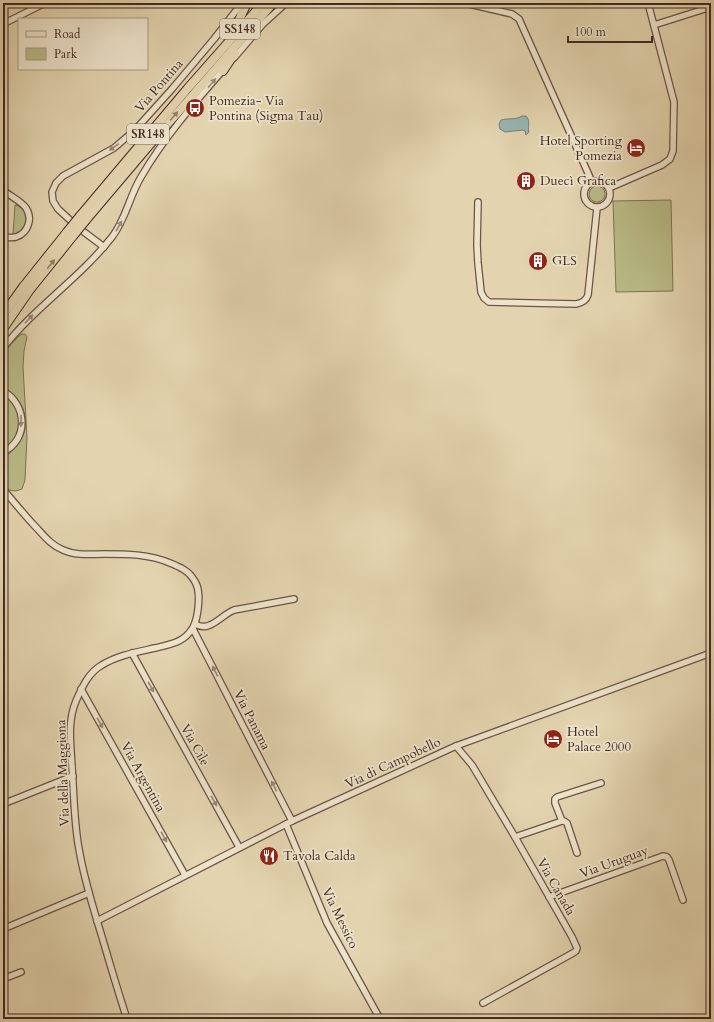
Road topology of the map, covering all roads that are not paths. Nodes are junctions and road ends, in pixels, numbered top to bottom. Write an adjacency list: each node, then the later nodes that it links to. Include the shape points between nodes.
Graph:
1 (45, 3): 11 (street)
2 (242, 3): 21 (street, Via Pontina, one-way to 21, via 135,130 114,148 63,176 56,183 53,201)
3 (247, 3): 13 (highway)
4 (263, 3): 13 (highway, SS148)
5 (273, 3): 10 (highway, SS148)
6 (286, 3): 14 (street, via 263,24)
7 (465, 3): 15 (street, via 512,14 519,19)
8 (648, 3): 12 (street)
9 (711, 7): 12 (street)
10 (258, 21): 14 (highway); 20 (highway, SS148, one-way to 10)
11 (3, 24)
12 (654, 25): 16 (street, via 674,102 672,155 662,165)
13 (217, 54): 20 (highway, SR148, via 152,130)
14 (223, 71): 25 (street, one-way to 14, via 121,223 144,172 204,91)
15 (592, 182): 16 (street, via 605,183); 19 (street, via 586,188 584,197 589,205)
16 (609, 188): 19 (street, via 609,201)
17 (3, 190): 24 (street, via 24,206 29,220 22,234 13,238)
18 (478, 202): 19 (street, via 481,292 490,302 576,304 585,301)
19 (597, 208)
20 (83, 218): 23 (highway, SR148, bridge)
21 (70, 220)
22 (84, 232): 25 (street)
23 (70, 234): 26 (highway, SR148); 29 (highway, SR148, one-way to 23)
24 (3, 237)
25 (104, 247): 30 (street, one-way to 25, via 34,314)
26 (23, 287): 27 (highway); 28 (highway, SR148)
27 (3, 311)
28 (3, 315)
29 (3, 328)
30 (3, 348)
31 (3, 391): 32 (street, one-way to 32, via 18,405 22,418 18,438)
32 (4, 452)
33 (3, 489): 35 (street, via 45,538 62,550 78,554 146,556 170,562 185,570 192,576 198,588)
34 (294, 599): 35 (street, via 234,610 206,626)
35 (194, 626): 36 (street, Via della Maggiona, via 189,634 173,644); 43 (street, Via Panama, one-way to 35)
36 (132, 653): 38 (street, Via della Maggiona, via 113,659 98,668); 47 (street, Via Cile, one-way to 47)
37 (711, 653): 39 (street, Via di Campobello)
38 (81, 689): 40 (street, Via della Maggiona, via 70,721); 49 (street, Via Argentina, one-way to 49)
39 (456, 746): 43 (street, Via di Campobello); 46 (street, Via Canada, via 472,765)
40 (73, 776): 42 (street); 50 (street, Via della Maggiona, via 78,843)
41 (601, 783): 44 (street, via 555,799)
42 (3, 804)
43 (292, 821): 45 (street, Via di Campobello)
44 (562, 821): 46 (street); 48 (street, via 567,823)
45 (286, 824): 47 (street, Via di Campobello); 59 (street, Via Messico, via 330,928)
46 (515, 837): 51 (street, Via Canada)
47 (239, 848): 49 (street, Via di Campobello)
48 (577, 853)
49 (185, 875): 53 (street, Via di Campobello)
50 (89, 893): 53 (street, Via della Maggiona); 54 (street)
51 (549, 897): 52 (street, Via Uruguay, via 663,856 669,860); 57 (street, Via Canada, via 572,937 577,947 576,951)
52 (683, 900)
53 (97, 921): 58 (street, Via della Maggiona)
54 (3, 930)
55 (21, 972): 56 (street)
56 (3, 979)
57 (483, 1003)
58 (127, 1019)
59 (380, 1019)

